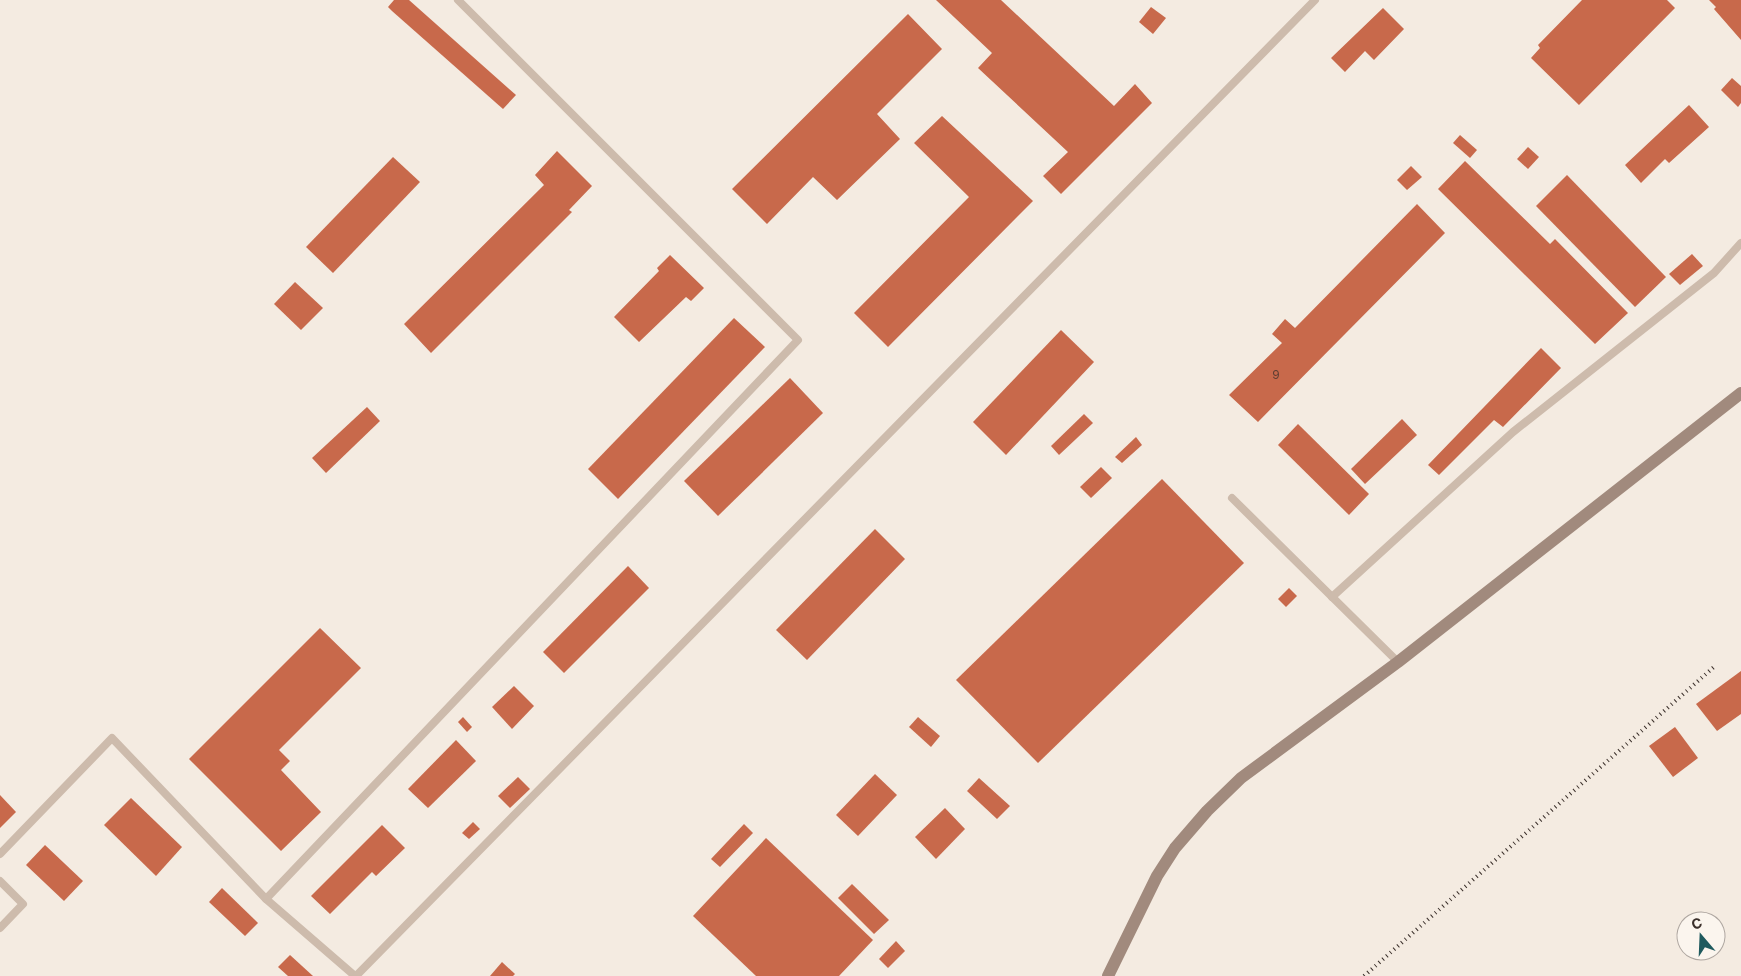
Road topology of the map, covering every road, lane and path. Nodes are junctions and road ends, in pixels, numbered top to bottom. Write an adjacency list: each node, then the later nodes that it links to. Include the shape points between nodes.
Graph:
1 (458, 0): 10 (lane, via 798,340)
2 (1315, 0): 12 (lane)
3 (1741, 243): 6 (lane, via 1714,273 1513,432)
4 (1741, 393): 7 (street)
5 (1232, 498): 6 (lane)
6 (1332, 597): 7 (lane)
7 (1398, 662): 13 (street, via 1241,778 1207,811 1175,848 1157,876)
8 (0, 854): 10 (lane, via 112,738)
9 (0, 881): 11 (lane, via 23,904)
10 (266, 899): 12 (lane)
11 (0, 928)
12 (356, 976)
13 (1108, 976)

